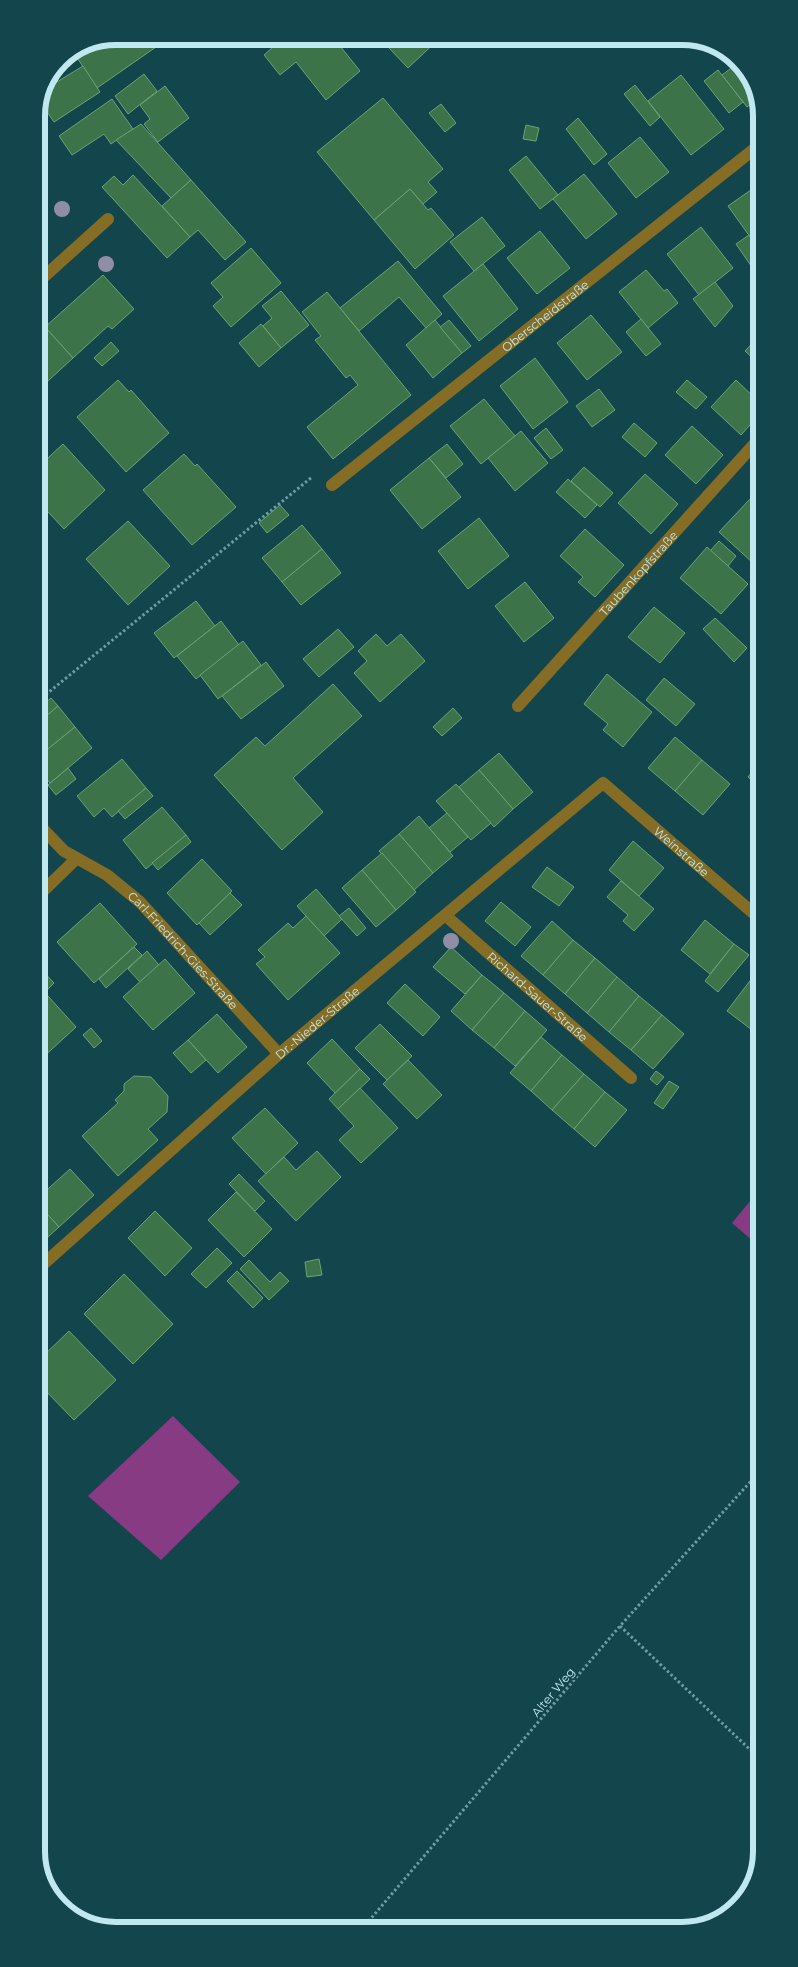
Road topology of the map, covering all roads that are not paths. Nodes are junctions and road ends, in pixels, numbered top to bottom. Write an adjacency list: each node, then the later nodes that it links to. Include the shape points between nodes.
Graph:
1 (753, 150): 5 (street, Oberscheidstraße)
2 (108, 218): 3 (street)
3 (45, 276)
4 (753, 446): 6 (street, Taubenkopfstraße)
5 (332, 484)
6 (518, 706)
7 (603, 783): 11 (street, Weinstraße); 12 (street, Dr.-Nieder-Straße)
8 (45, 831): 9 (street, Carl-Friedrich-Gies-Straße)
9 (76, 859): 10 (street); 13 (street, Carl-Friedrich-Gies-Straße, via 107,876 140,902)
10 (45, 889)
11 (753, 913)
12 (446, 916): 13 (street, Dr.-Nieder-Straße); 14 (street, Richard-Sauer-Straße)
13 (279, 1054): 15 (street, Dr.-Nieder-Straße)
14 (631, 1078)
15 (45, 1263)

